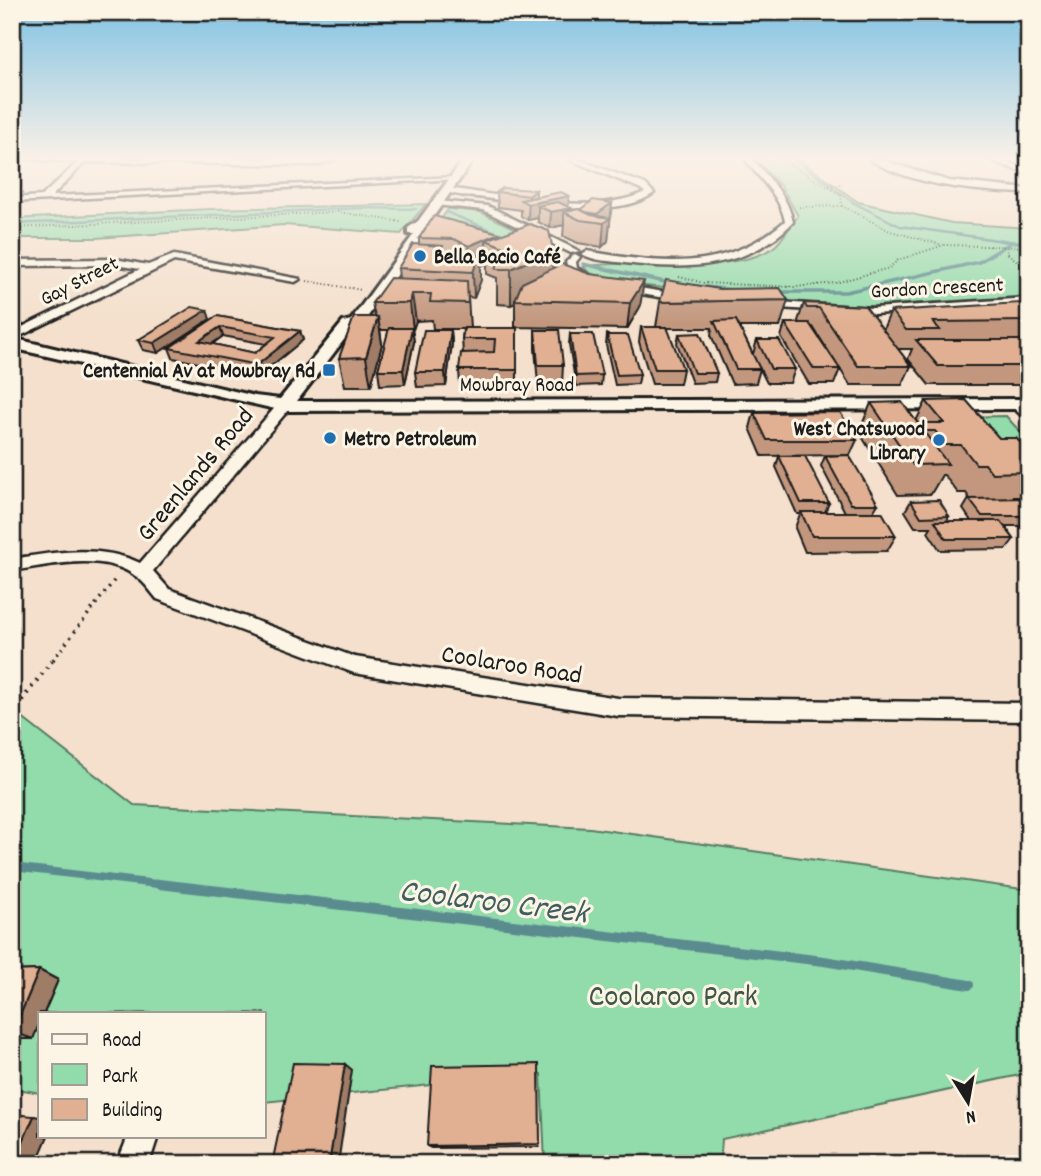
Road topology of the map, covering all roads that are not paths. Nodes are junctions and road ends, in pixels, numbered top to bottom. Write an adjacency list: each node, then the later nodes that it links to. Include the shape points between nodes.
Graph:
1 (428, 214): 4 (main road)
2 (497, 214): 5 (street)
3 (786, 214): 5 (street, via 789,222 763,244 727,258 671,264)
4 (419, 224): 12 (main road, via 344,322); 12 (main road, via 426,226 356,323)
5 (578, 254): 9 (street, via 572,268 597,283)
6 (12, 263): 7 (street, via 115,262)
7 (145, 267): 8 (street, Gay Street, via 174,258); 13 (street, Gay Street)
8 (295, 279)
9 (690, 299)
10 (1029, 301): 11 (street, Gordon Crescent, via 873,311)
11 (755, 304)
12 (348, 325): 16 (main road)
13 (12, 337)
14 (12, 343): 16 (main road, Mowbray Road)
15 (1022, 404): 16 (main road, Mowbray Road); 17 (street)
16 (285, 406): 19 (street, Greenlands Road)
17 (1029, 418)
18 (12, 565): 19 (street, Coolaroo Road, via 59,557 127,563)
19 (143, 572): 20 (street, Coolaroo Road, via 163,594 354,665 433,678 618,707)
20 (1029, 712)
21 (142, 1138): 22 (street)
22 (133, 1164)

